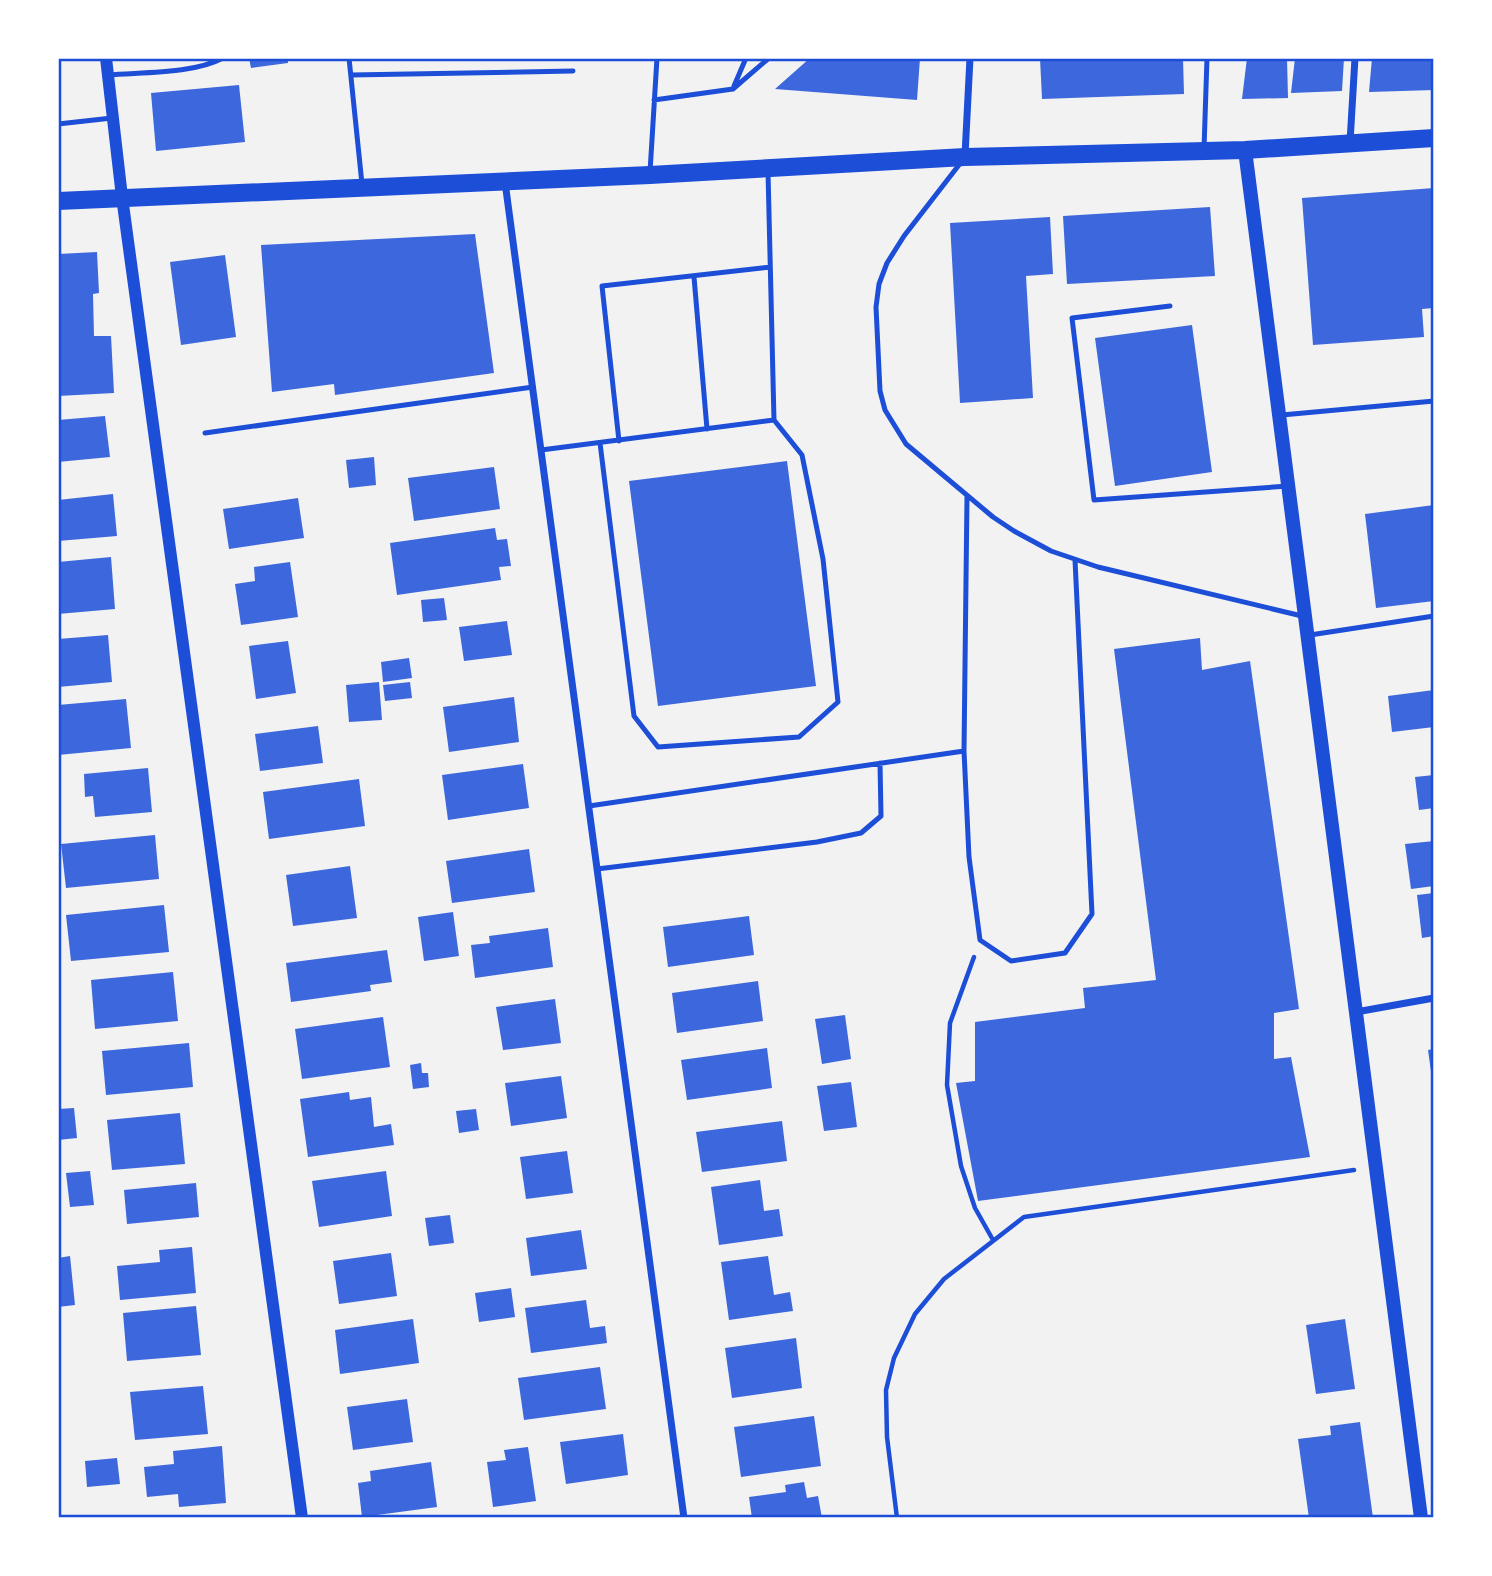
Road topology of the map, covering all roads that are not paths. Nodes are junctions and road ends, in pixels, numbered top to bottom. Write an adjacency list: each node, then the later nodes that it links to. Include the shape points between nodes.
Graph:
1 (106, 58): 11 (street)
2 (223, 58): 11 (lane, via 202,66)
3 (349, 58): 12 (lane)
4 (657, 58): 14 (lane)
5 (746, 58): 13 (lane)
6 (769, 58): 13 (lane)
7 (970, 58): 21 (street)
8 (1207, 58): 20 (lane)
9 (1355, 58): 18 (street)
10 (573, 71): 12 (lane)
11 (108, 75): 15 (street)
12 (351, 75): 25 (lane)
13 (733, 89): 14 (lane)
14 (654, 100): 23 (lane)
15 (112, 118): 16 (lane); 26 (street)
16 (58, 124)
17 (1434, 138): 18 (main road)
18 (1349, 142): 19 (main road)
19 (1245, 150): 20 (main road); 33 (main road)
20 (1204, 151): 21 (main road)
21 (965, 156): 22 (main road); 41 (lane, via 887,263 876,307 885,410 906,444)
22 (768, 168): 23 (main road); 28 (lane)
23 (650, 175): 24 (main road)
24 (505, 181): 25 (main road); 31 (street)
25 (362, 187): 26 (main road)
26 (122, 197): 27 (main road); 52 (street)
27 (58, 201)
28 (770, 267): 29 (lane); 34 (lane)
29 (694, 277): 35 (lane); 37 (lane, via 602,286)
30 (1170, 306): 40 (lane, via 1072,318 1094,500)
31 (533, 387): 36 (lane); 39 (street)
32 (1434, 401): 33 (lane)
33 (1279, 415): 40 (main road)
34 (774, 420): 35 (lane); 38 (lane, via 802,455 822,559 838,702 799,737 658,747 634,716)
35 (707, 429): 37 (lane)
36 (205, 433)
37 (619, 440): 38 (lane)
38 (600, 443): 39 (lane)
39 (541, 450): 48 (street)
40 (1288, 486): 44 (main road)
41 (967, 496): 42 (lane, via 1034,543); 46 (lane)
42 (1075, 560): 44 (lane); 46 (lane, via 1092,914 1065,953 1011,961 980,940 969,857)
43 (1434, 616): 45 (lane)
44 (1305, 617): 45 (main road)
45 (1307, 635): 51 (main road)
46 (964, 751): 47 (lane)
47 (880, 763): 48 (lane); 49 (lane, via 881,816 861,833)
48 (589, 806): 49 (street)
49 (597, 869): 53 (street)
50 (1434, 998): 51 (street)
51 (1356, 1012): 54 (main road)
52 (302, 1518)
53 (684, 1518)
54 (1421, 1518)

